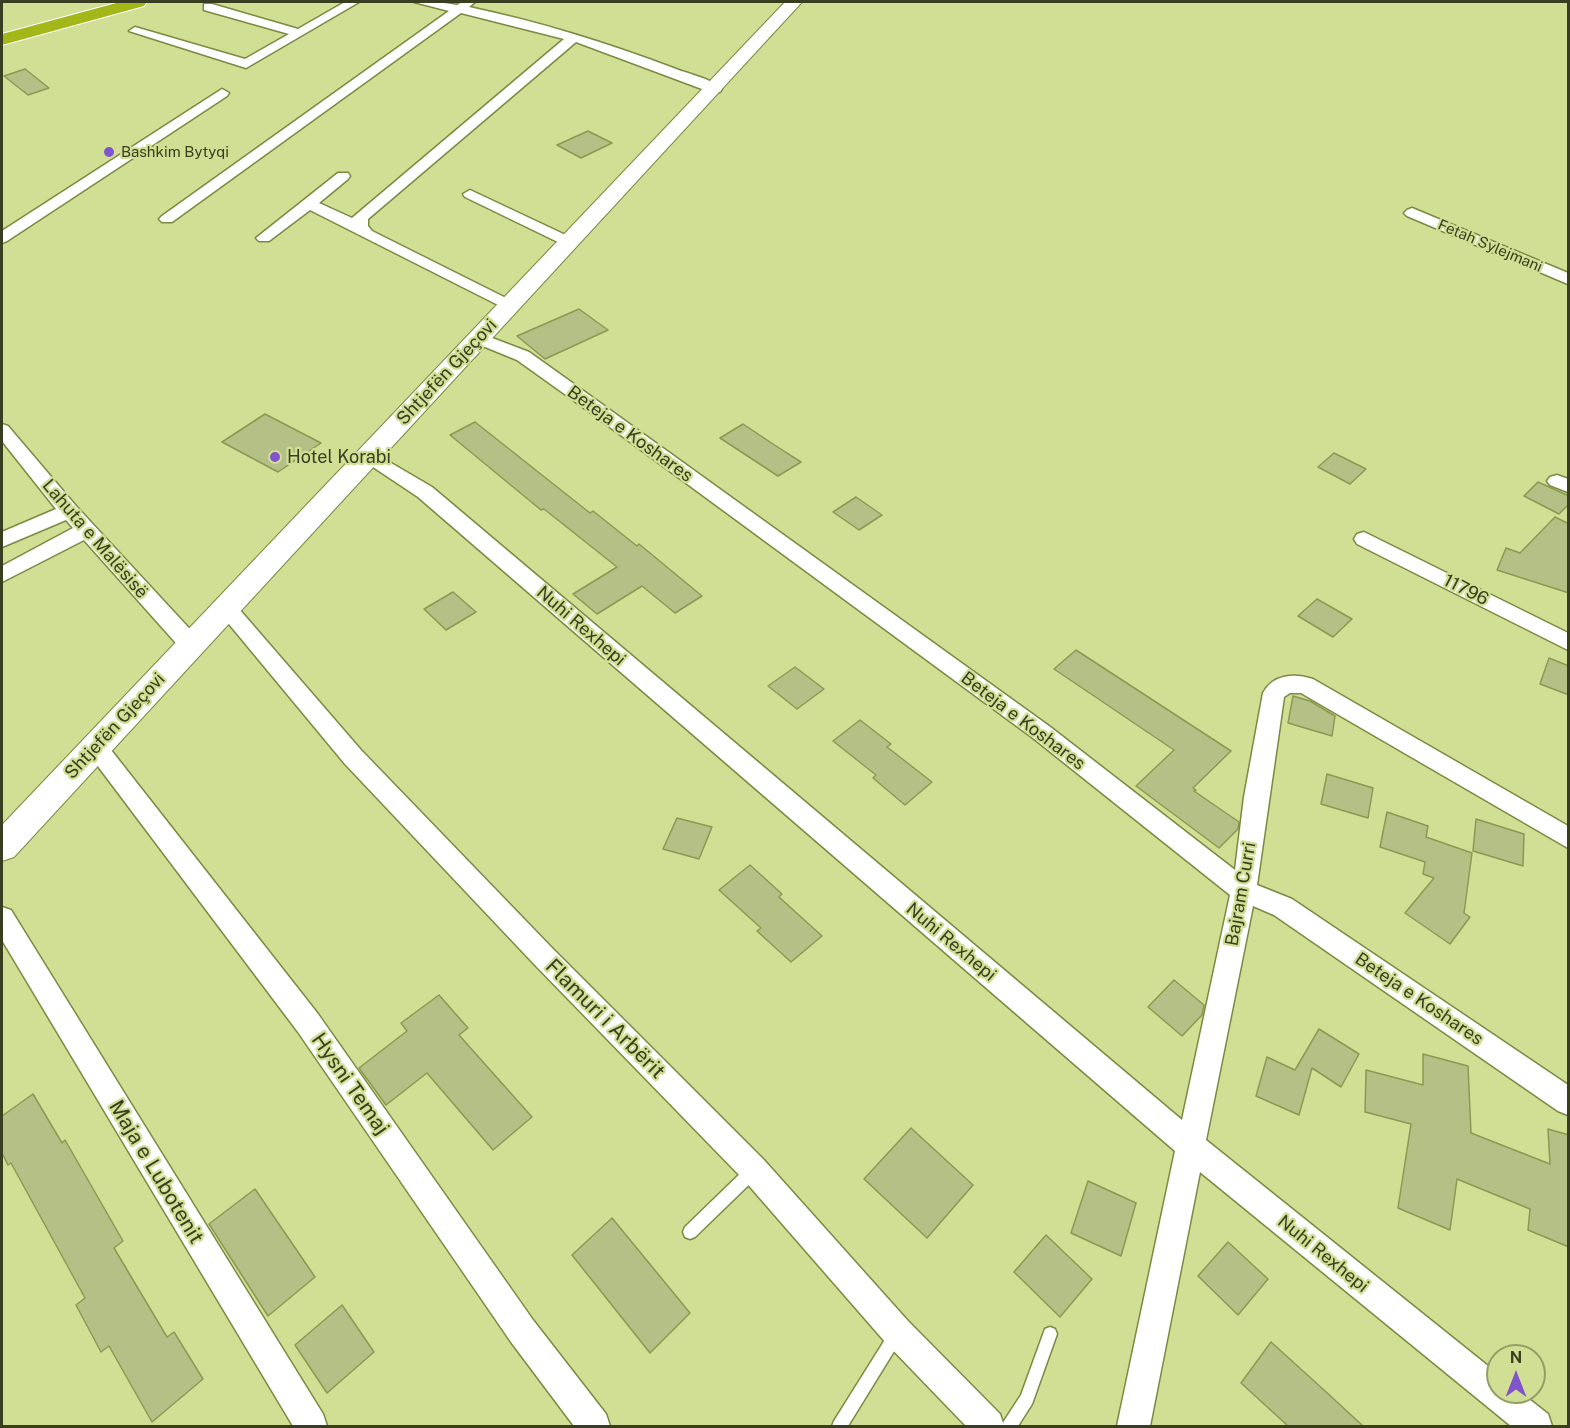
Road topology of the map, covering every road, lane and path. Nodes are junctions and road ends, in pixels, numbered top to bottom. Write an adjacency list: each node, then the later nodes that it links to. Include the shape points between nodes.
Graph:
1 (108, 2): 10 (highway)
2 (138, 2): 14 (highway)
3 (245, 2): 9 (street)
4 (353, 2): 12 (street)
5 (420, 2): 7 (street)
6 (795, 2): 15 (street, Shtjefën Gjeçovi)
7 (464, 5): 13 (street); 21 (street)
8 (208, 7): 9 (street)
9 (224, 11): 12 (street)
10 (2, 31)
11 (135, 31): 12 (street, via 246,64)
12 (299, 33)
13 (573, 38): 15 (street); 22 (street, via 370,208 360,218)
14 (2, 40)
15 (715, 89): 25 (street, Shtjefën Gjeçovi)
16 (222, 93): 23 (street)
17 (343, 176): 19 (street)
18 (470, 194): 25 (street)
19 (309, 204): 22 (street); 24 (street)
20 (1412, 213): 26 (street, Fetah Sylejmani)
21 (167, 219)
22 (360, 227): 27 (street, via 381,242)
23 (2, 238)
24 (264, 238)
25 (569, 242): 27 (street, Shtjefën Gjeçovi)
26 (1569, 279)
27 (510, 306): 28 (street, Shtjefën Gjeçovi)
28 (478, 338): 30 (street, Shtjefën Gjeçovi); 42 (street, Beteja e Koshares, via 523,356 570,389 1041,732)
29 (2, 430): 31 (street, Lahuta e Malësisë)
30 (367, 457): 36 (street, Shtjefën Gjeçovi); 45 (street, Nuhi Rexhepi, via 425,492)
31 (69, 511): 32 (street, Lahuta e Malësisë); 34 (street)
32 (86, 530): 35 (street); 38 (street, Lahuta e Malësisë)
33 (1364, 539): 37 (street, 11796)
34 (2, 540)
35 (2, 575)
36 (226, 607): 38 (street, Shtjefën Gjeçovi); 46 (street, Flamuri i Arbërit, via 353,757)
37 (1569, 642)
38 (191, 645): 39 (street, Shtjefën Gjeçovi)
39 (96, 747): 41 (street, Shtjefën Gjeçovi); 51 (street, Hysni Temaj, via 308,1023 522,1331)
40 (1569, 838): 42 (street, Bajram Curri, via 1333,699 1305,685 1286,684 1274,693)
41 (2, 847)
42 (1243, 891): 44 (street, Beteja e Koshares, via 1283,907); 45 (street, Bajram Curri)
43 (2, 918): 50 (street, Maja e Lubotenit)
44 (1569, 1101)
45 (1191, 1146): 55 (street, Bajram Curri); 56 (street, Nuhi Rexhepi)
46 (754, 1170): 47 (lane); 48 (street, Flamuri i Arbërit)
47 (690, 1232)
48 (897, 1332): 52 (lane); 53 (street, Flamuri i Arbërit)
49 (1050, 1334): 54 (lane, via 1027,1400)
50 (310, 1426)
51 (594, 1426)
52 (840, 1426)
53 (988, 1426)
54 (1009, 1426)
55 (1133, 1426)
56 (1536, 1426)

